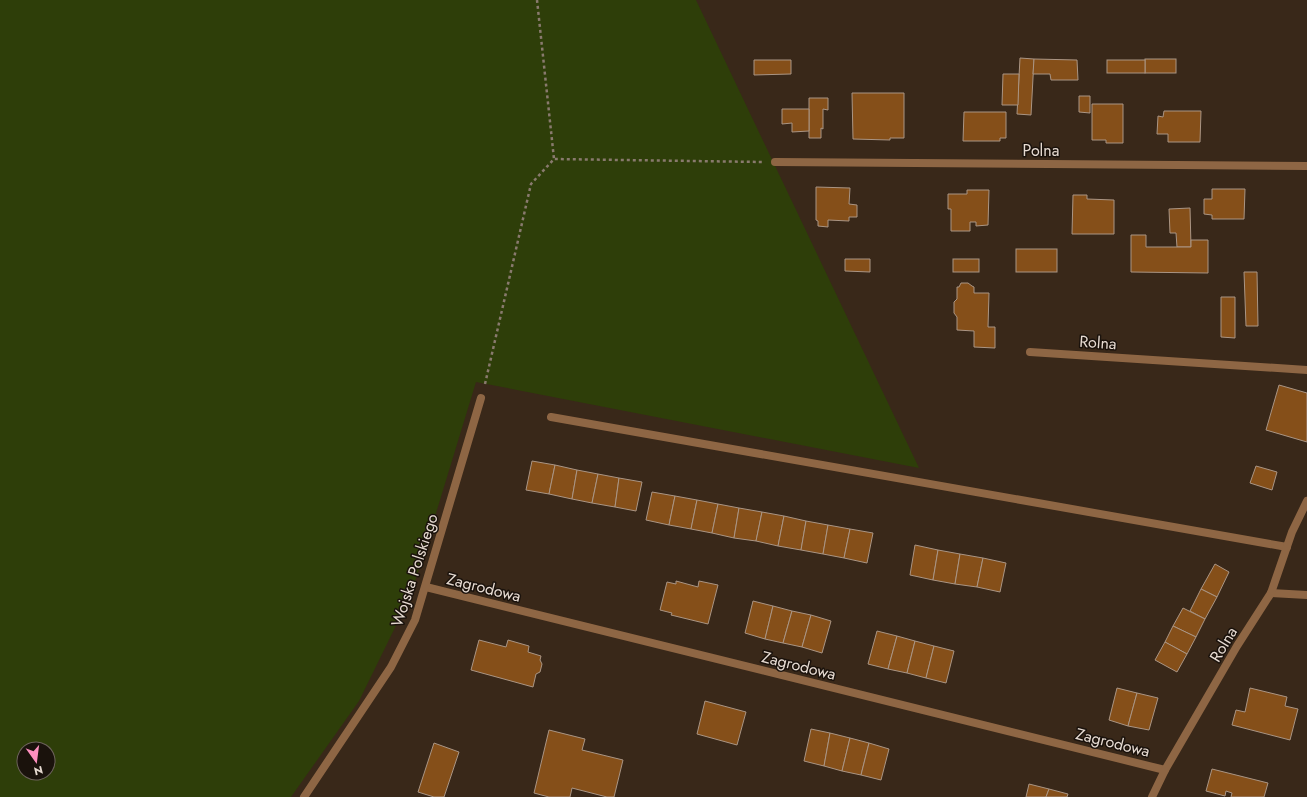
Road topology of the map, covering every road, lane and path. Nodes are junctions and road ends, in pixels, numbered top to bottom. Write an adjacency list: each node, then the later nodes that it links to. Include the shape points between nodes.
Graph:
1 (537, 0): 2 (path)
2 (554, 159): 3 (path); 7 (path, via 531,184)
3 (775, 162): 4 (street, Polna)
4 (1307, 166)
5 (1030, 352): 6 (street, Rolna)
6 (1307, 370)
7 (481, 398): 11 (street, Wojska Polskiego)
8 (551, 417): 10 (street)
9 (1307, 501): 10 (street, Rolna)
10 (1287, 547): 12 (street, Rolna)
11 (426, 587): 14 (street, Zagrodowa); 15 (street, Wojska Polskiego, via 415,620 391,667)
12 (1272, 593): 13 (street); 14 (street, Rolna, via 1237,646)
13 (1307, 595)
14 (1165, 770): 16 (street, Rolna)
15 (304, 797)
16 (1152, 797)

